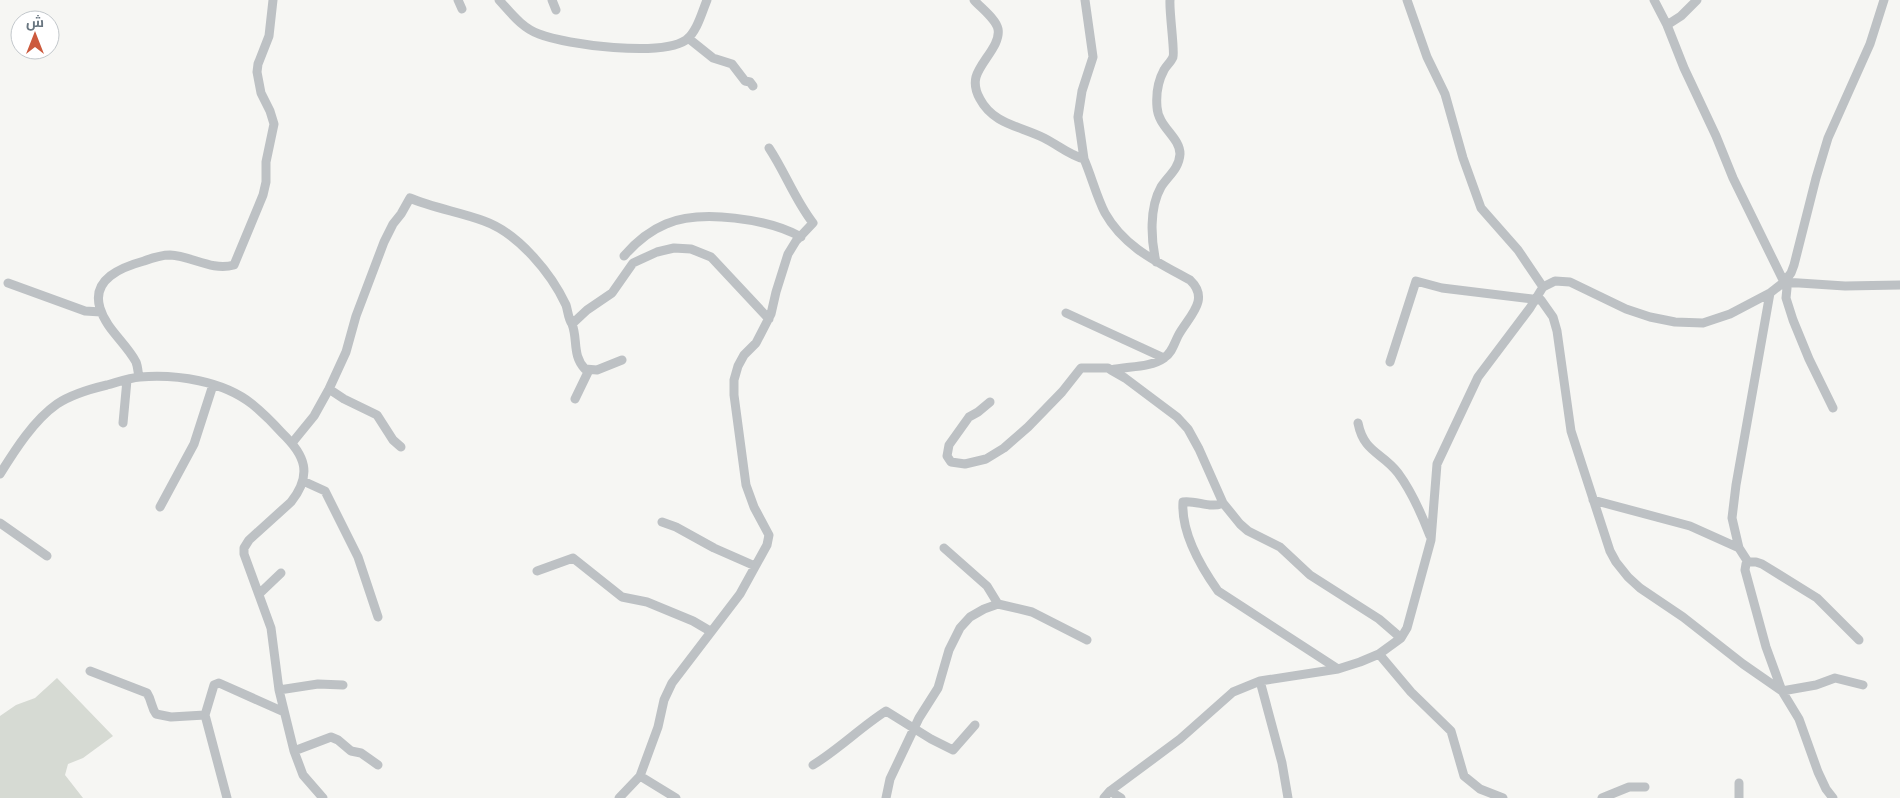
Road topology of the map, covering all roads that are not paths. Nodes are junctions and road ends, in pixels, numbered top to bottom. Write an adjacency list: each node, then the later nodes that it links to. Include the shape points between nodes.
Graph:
1 (273, 0): 29 (street, via 269,36 257,72 261,93 274,124 266,162 266,182 234,266 220,268 171,255 138,262 115,272 103,282 98,299)
2 (458, 0): 13 (street)
3 (499, 0): 16 (street, via 525,27 567,41 636,49 672,45)
4 (552, 0): 14 (street)
5 (707, 0): 16 (street)
6 (974, 0): 19 (street, via 998,30 997,41 976,76 976,89 982,104 1001,121 1038,135 1069,154)
7 (1085, 0): 19 (street, via 1093,57 1078,117)
8 (1170, 0): 22 (street, via 1173,57 1161,78 1157,108 1158,117 1178,145 1180,156 1161,187 1155,206 1153,246)
9 (1407, 0): 26 (street, via 1427,57 1445,94 1481,208 1518,250)
10 (1654, 0): 15 (street)
11 (1697, 0): 15 (street)
12 (1884, 0): 23 (street, via 1870,44 1828,138 1794,265)
13 (462, 9)
14 (556, 10)
15 (1667, 25): 23 (street, via 1732,178)
16 (688, 38): 17 (street, via 713,58 732,64 744,81)
17 (753, 86)
18 (769, 148): 20 (street, via 802,210 813,223)
19 (1084, 159): 22 (street, via 1105,213 1136,248)
20 (801, 237): 21 (street, via 745,219 696,218 668,223 636,242); 31 (street, via 788,254)
21 (624, 256)
22 (1156, 262): 33 (street, via 1190,280 1199,297 1197,308 1174,348)
23 (1784, 282): 25 (street); 27 (street); 44 (street, via 1793,320)
24 (8, 283): 29 (street, via 85,310)
25 (1900, 285)
26 (1544, 287): 27 (street, via 1555,282 1570,282 1638,314 1690,324 1711,322); 28 (street)
27 (1770, 293): 58 (street, via 1736,485 1732,518)
28 (1536, 299): 35 (street, via 1442,288 1416,281); 51 (street, via 1542,301 1557,331 1571,431); 56 (street, via 1478,377 1437,464)
29 (101, 312): 38 (street, via 136,363)
30 (1066, 314): 33 (street)
31 (769, 319): 32 (street, via 711,257 699,251 674,248 633,263 612,293); 61 (street, via 738,366 734,380 746,486 769,535)
32 (572, 324): 36 (street, via 578,360); 41 (street, via 555,286 511,236 484,221 410,198 384,242 346,352)
33 (1164, 358): 37 (street)
34 (622, 360): 36 (street)
35 (1390, 362)
36 (589, 370): 42 (street)
37 (1111, 370): 43 (street, via 1081,368 1062,392 1004,448 975,463 951,462 947,456 949,445 969,417); 52 (street, via 1177,417 1188,429)
38 (139, 377): 39 (street); 40 (street, via 177,378)
39 (127, 380): 45 (street); 49 (street, via 77,394 56,404 20,444)
40 (213, 385): 47 (street, via 252,404); 53 (street, via 194,444)
41 (329, 389): 47 (street, via 314,416); 48 (street, via 377,415)
42 (575, 399)
43 (990, 402)
44 (1833, 408)
45 (123, 423)
46 (1358, 423): 56 (street, via 1367,446 1391,465 1404,482)
47 (292, 443): 50 (street, via 300,451)
48 (401, 447)
49 (0, 474)
50 (303, 481): 64 (street, via 291,502 246,543 244,554); 66 (street, via 325,491 358,557)
51 (1594, 500): 58 (street, via 1690,526); 78 (street, via 1610,551 1628,577)
52 (1223, 503): 68 (street, via 1248,531 1280,547 1310,575 1379,619); 72 (street, via 1218,506 1183,502 1182,513 1206,574 1218,591)
53 (160, 508)
54 (662, 522): 61 (street)
55 (0, 524): 59 (street)
56 (1431, 540): 68 (street, via 1407,628)
57 (944, 548): 65 (street, via 987,586)
58 (1739, 548): 60 (street)
59 (47, 556)
60 (1748, 562): 70 (street, via 1762,564 1817,598); 78 (street, via 1745,570)
61 (755, 566): 67 (street, via 740,594)
62 (537, 571): 67 (street, via 573,558 622,597 647,602 693,621)
63 (281, 573): 64 (street)
64 (259, 594): 77 (street, via 271,628)
65 (998, 604): 69 (street, via 1032,612); 82 (street, via 970,617 960,628 949,650 938,688)
66 (378, 617)
67 (710, 632): 86 (street, via 672,683)
68 (1401, 638): 71 (street)
69 (1087, 640)
70 (1859, 640)
71 (1379, 654): 72 (street); 97 (street, via 1411,692 1452,731 1464,776 1480,789)
72 (1338, 669): 74 (street)
73 (90, 671): 80 (street, via 148,693 151,708 156,714 171,717)
74 (1260, 681): 89 (street, via 1233,692 1180,739); 96 (street)
75 (343, 685): 77 (street, via 318,684)
76 (1863, 685): 78 (street, via 1835,678 1810,687)
77 (279, 690): 79 (street)
78 (1782, 691): 100 (street, via 1799,719 1818,772)
79 (284, 712): 80 (street, via 219,683 214,686); 83 (street)
80 (205, 715): 90 (street)
81 (975, 725): 82 (street, via 953,750)
82 (915, 728): 84 (street, via 886,711); 94 (street, via 890,779)
83 (294, 751): 85 (street, via 330,737); 91 (street, via 303,775)
84 (813, 764)
85 (378, 765)
86 (640, 776): 92 (street); 93 (street)
87 (1739, 784): 99 (street)
88 (1645, 787): 98 (street, via 1629,787)
89 (1107, 794): 95 (street)
90 (228, 798)
91 (323, 798)
92 (619, 798)
93 (676, 798)
94 (886, 798)
95 (1121, 798)
96 (1288, 798)
97 (1503, 798)
98 (1602, 798)
99 (1739, 798)
100 (1833, 798)

